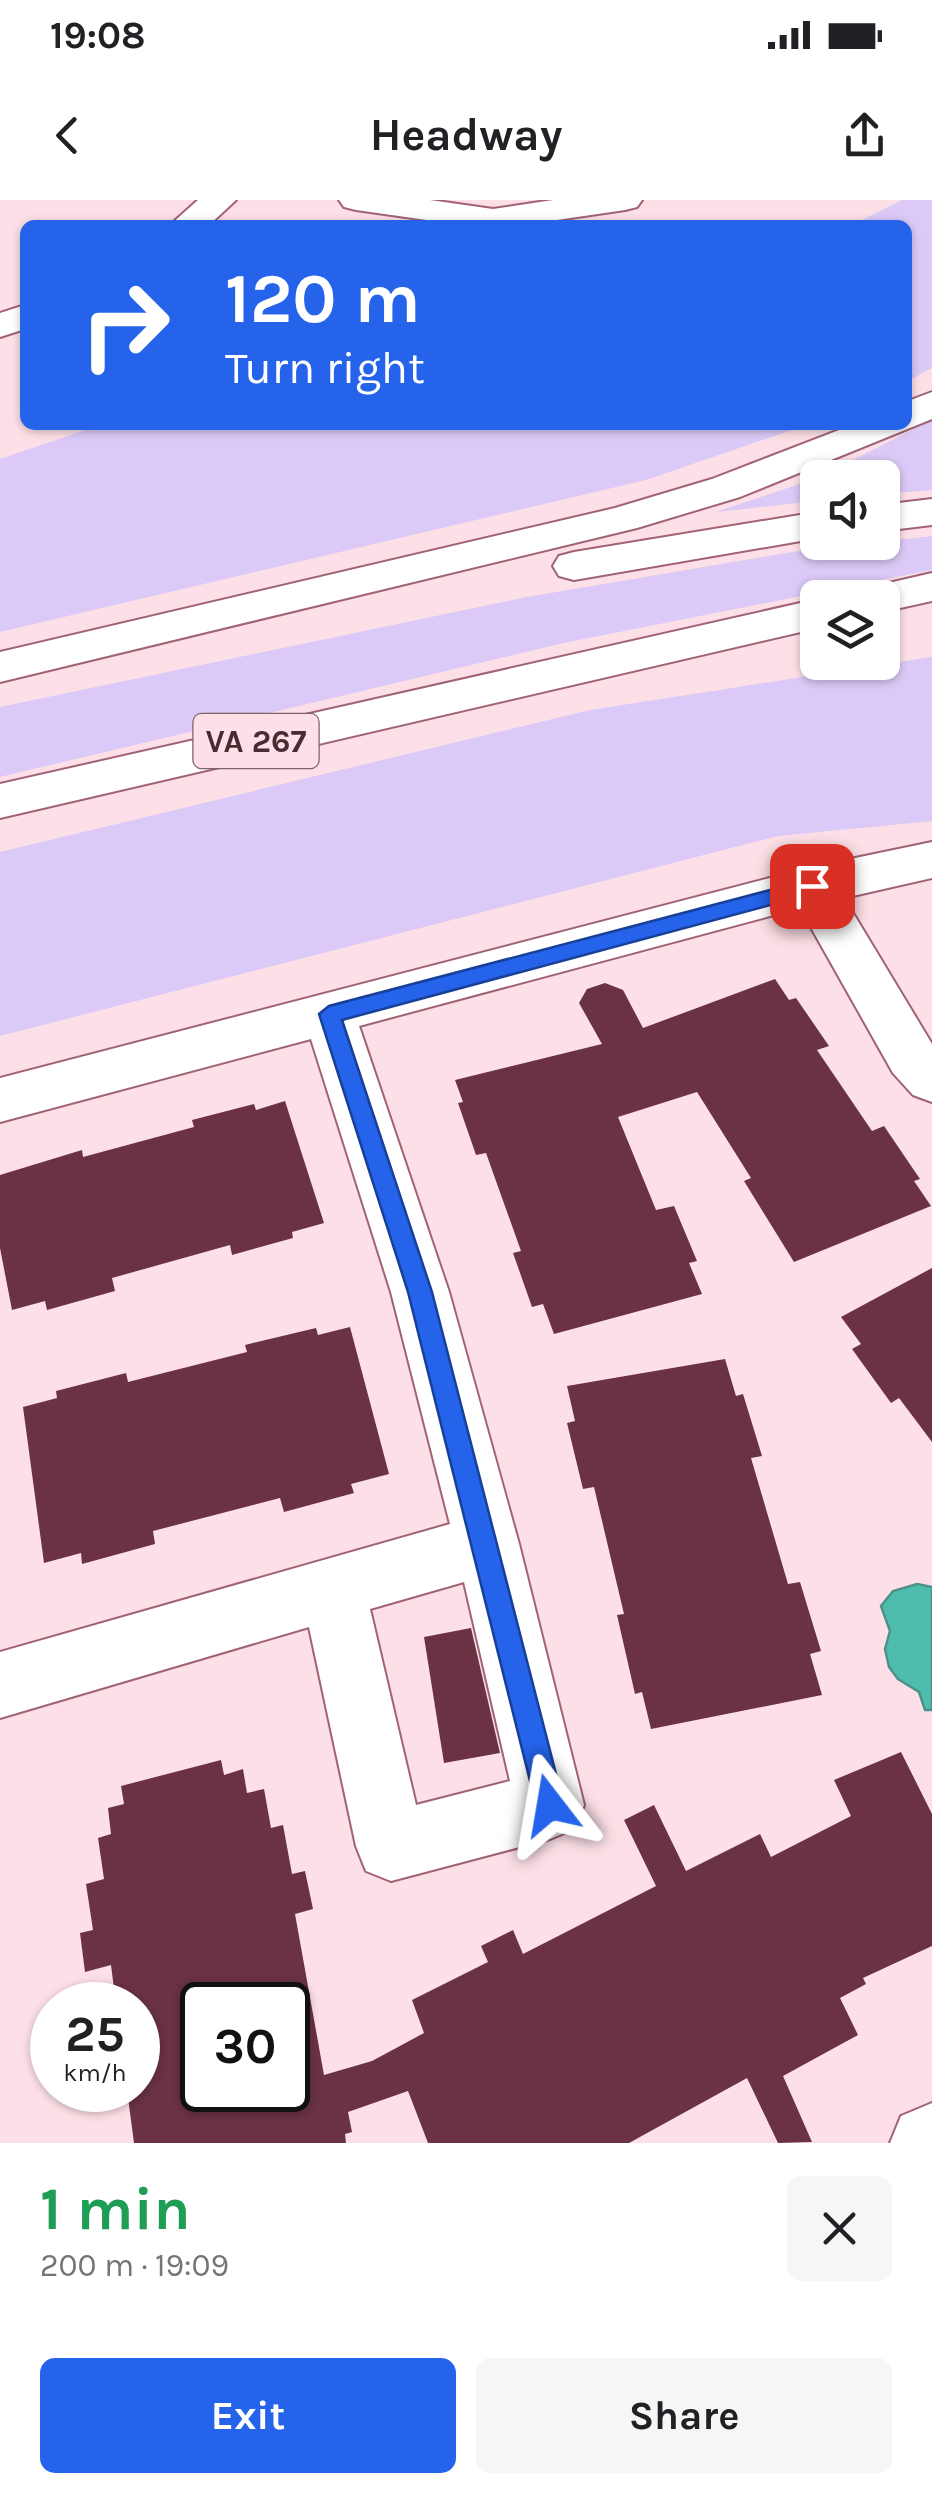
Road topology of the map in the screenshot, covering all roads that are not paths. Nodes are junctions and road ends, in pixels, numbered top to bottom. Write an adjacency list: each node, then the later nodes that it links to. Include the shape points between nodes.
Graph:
1 (219, 200): 4 (main road)
2 (356, 200): 3 (main road, via 494,219)
3 (626, 200)
4 (193, 220)
5 (874, 430): 15 (main road, via 726,488 623,519)
6 (932, 512): 7 (main road)
7 (900, 516)
8 (800, 528): 16 (main road)
9 (932, 587): 10 (main road)
10 (900, 594)
11 (932, 616): 13 (main road)
12 (800, 617): 17 (main road)
13 (900, 619)
14 (800, 632): 17 (main road)
15 (0, 667)
16 (0, 675)
17 (513, 684): 18 (main road, VA 267)
18 (0, 802)
19 (932, 860): 20 (main road)
20 (812, 886): 21 (main road); 22 (main road, via 912,1058)
21 (329, 1014): 23 (main road); 24 (main road, via 420,1292)
22 (932, 1080)
23 (0, 1100)
24 (487, 1544): 25 (main road); 25 (main road, via 550,1805 391,1846)
25 (334, 1592): 26 (main road)
26 (0, 1684)

